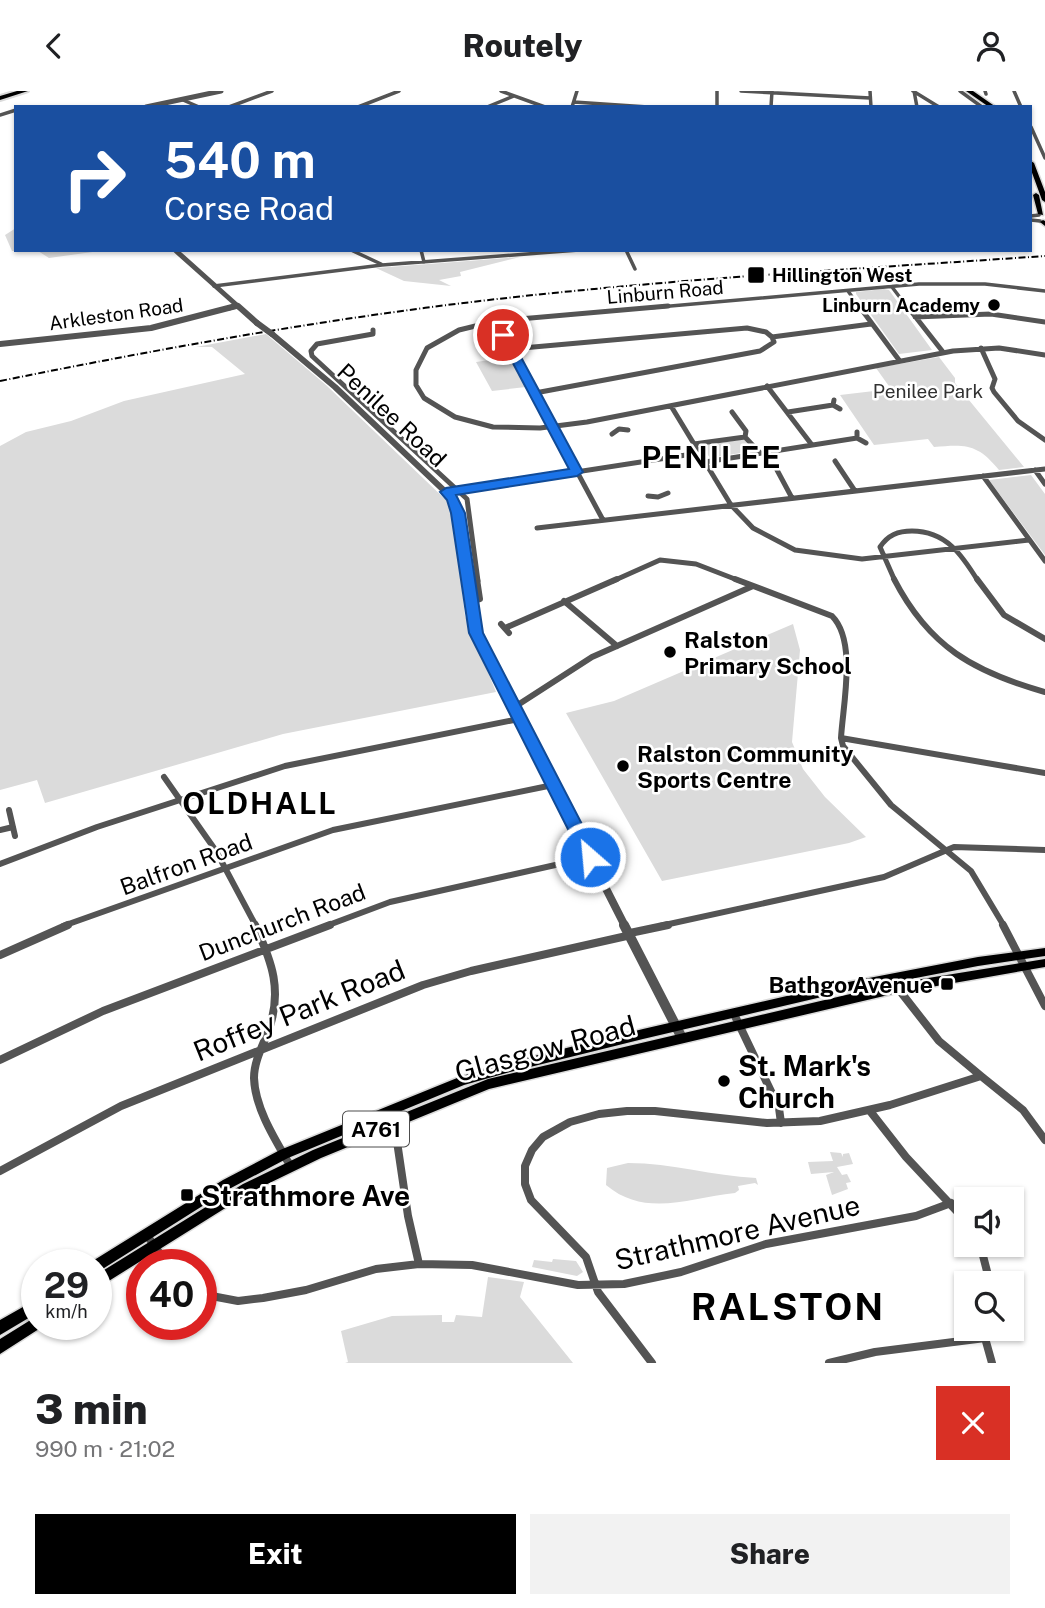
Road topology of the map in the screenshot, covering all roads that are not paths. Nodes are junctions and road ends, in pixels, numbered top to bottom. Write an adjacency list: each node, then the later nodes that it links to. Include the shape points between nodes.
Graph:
1 (10, 91): 17 (highway)
2 (25, 91): 17 (highway)
3 (221, 91): 21 (street)
4 (272, 91): 25 (street)
5 (378, 91): 16 (street)
6 (399, 91): 16 (street)
7 (500, 91): 18 (street)
8 (576, 91): 22 (street)
9 (741, 91): 14 (street)
10 (870, 91): 20 (street)
11 (913, 91): 32 (street)
12 (960, 91): 33 (street)
13 (970, 91): 34 (main road)
14 (772, 92): 19 (street)
15 (983, 92): 35 (main road)
16 (388, 95): 26 (street)
17 (0, 96)
18 (514, 96): 27 (street); 28 (street)
19 (822, 96): 20 (street); 30 (street)
20 (870, 98): 31 (street)
21 (183, 100): 23 (street); 24 (street)
22 (573, 104): 29 (street)
23 (157, 105)
24 (195, 105)
25 (234, 105)
26 (363, 105)
27 (492, 105)
28 (539, 105)
29 (596, 105)
30 (822, 105)
31 (871, 105)
32 (936, 105)
33 (979, 105)
34 (990, 105)
35 (999, 105)
36 (1032, 129): 37 (street)
37 (1038, 143): 38 (street); 39 (street)
38 (1045, 144)
39 (1045, 159)
40 (1032, 166): 42 (main road)
41 (1032, 184): 43 (main road, via 1041,206)
42 (1045, 200)
43 (1040, 219)
44 (177, 252): 52 (street, Penilee Road)
45 (355, 252): 50 (street)
46 (422, 252): 49 (street)
47 (553, 252): 49 (street)
48 (627, 252): 51 (street)
49 (424, 262): 50 (street)
50 (382, 265): 52 (street)
51 (635, 269)
52 (214, 286): 56 (street, Penilee Road)
53 (892, 287): 54 (street, Linburn Road); 55 (street, Linburn Road, via 953,283); 57 (street)
54 (848, 291): 58 (street, Linburn Road); 60 (street)
55 (1045, 291)
56 (236, 306): 63 (street, Arkleston Road, via 152,328); 97 (street, Penilee Road, bridge, via 335,387)
57 (915, 317): 59 (street, via 991,314); 66 (street)
58 (496, 321): 64 (street); 76 (street, Linburn Road, via 464,328 431,344 418,359 414,375 418,388 428,402 465,421 506,429)
59 (1045, 322)
60 (871, 324): 62 (street); 68 (street)
61 (373, 330): 95 (street, via 373,334 317,344 312,356)
62 (772, 337): 64 (street, via 747,328); 70 (street, via 771,346 760,351)
63 (0, 344)
64 (511, 348): 70 (street)
65 (981, 348): 66 (street, Linburn Road); 67 (street, Linburn Road); 81 (street, via 995,379 994,392 1018,421)
66 (943, 352): 68 (street, Linburn Road)
67 (1045, 355)
68 (899, 360): 69 (street, Linburn Road)
69 (767, 386): 71 (street, Linburn Road); 74 (street)
70 (535, 393): 76 (street)
71 (671, 406): 75 (street, Linburn Road); 83 (street)
72 (840, 409): 74 (street, via 834,403)
73 (732, 412): 80 (street, via 746,431)
74 (788, 412): 84 (street)
75 (609, 417): 76 (street, Linburn Road); 77 (street)
76 (553, 427): 92 (street)
77 (619, 429): 78 (street); 79 (street)
78 (628, 430)
79 (612, 434)
80 (745, 437): 83 (street); 86 (street)
81 (1045, 440)
82 (866, 443): 84 (street, via 857,435)
83 (694, 444): 85 (street)
84 (812, 445): 86 (street)
85 (699, 453): 88 (street); 92 (street)
86 (760, 453): 88 (street)
87 (835, 461): 96 (street)
88 (705, 462): 102 (street)
89 (1045, 469): 91 (street)
90 (776, 470): 101 (street)
91 (1035, 470): 93 (street); 94 (street)
92 (577, 472): 95 (street); 104 (street)
93 (983, 476): 96 (street); 106 (street)
94 (1045, 484)
95 (457, 490): 97 (street); 112 (street, via 467,499 480,599)
96 (855, 491): 101 (street)
97 (446, 492): 112 (street, Penilee Road, via 458,513)
98 (668, 493): 100 (street)
99 (648, 496): 100 (street)
100 (658, 497): 103 (street)
101 (792, 498): 102 (street)
102 (731, 505): 103 (street); 108 (street, via 753,528 795,550 839,558)
103 (665, 513): 104 (street)
104 (603, 520): 105 (street)
105 (537, 528)
106 (1029, 540): 107 (street); 109 (street)
107 (957, 548): 108 (street); 108 (street, via 938,535 911,530 887,537 880,547); 114 (street, via 1000,611)
108 (883, 557): 116 (street, via 914,614 933,637 985,672)
109 (1045, 561)
110 (753, 586): 111 (street, via 696,564 660,559); 115 (street); 119 (street, via 831,616 840,624 847,643)
111 (564, 601): 113 (street); 115 (street)
112 (469, 603): 117 (street, Penilee Road, via 476,633)
113 (505, 629)
114 (1045, 639)
115 (617, 646): 117 (street)
116 (1045, 692)
117 (513, 708): 118 (street, Penilee Road)
118 (519, 719): 122 (street, Penilee Road); 123 (street, via 322,757)
119 (841, 738): 120 (street); 128 (street, via 848,755 891,805)
120 (1045, 773)
121 (164, 777): 123 (street)
122 (553, 785): 130 (street, Penilee Road); 132 (street, Balfron Road, via 333,830)
123 (181, 799): 131 (street); 132 (street)
124 (9, 810): 125 (street)
125 (12, 827): 126 (street); 127 (street)
126 (0, 830)
127 (15, 836)
128 (946, 849): 129 (street); 133 (street, Roffey Park Road, via 884,877); 137 (street, via 971,871 988,896)
129 (1045, 851)
130 (590, 857): 133 (street, Penilee Road); 134 (street, Dunchurch Road, via 390,902)
131 (0, 864)
132 (228, 867): 134 (street); 136 (street, Balfron Road, via 45,933)
133 (631, 934): 142 (street, Penilee Road); 143 (street, Roffey Park Road, via 423,985)
134 (266, 948): 143 (street, via 277,985 274,1016); 144 (street, Dunchurch Road, via 103,1011)
135 (1045, 952): 137 (main road, Glasgow Road / A761)
136 (0, 954)
137 (1020, 961): 138 (main road, Glasgow Road / A761); 139 (main road, Glasgow Road / A761); 140 (street)
138 (1045, 963)
139 (894, 983): 141 (main road, Glasgow Road / A761); 145 (street, via 939,1041)
140 (1045, 1006)
141 (736, 1019): 142 (main road, Glasgow Road / A761); 148 (street, via 779,1108)
142 (680, 1032): 147 (main road, Glasgow Road / A761)
143 (263, 1047): 150 (street, via 254,1070 256,1094); 152 (street, Roffey Park Road, via 121,1106)
144 (0, 1060)
145 (981, 1076): 146 (street); 149 (street, via 1023,1110)
146 (870, 1111): 148 (street); 153 (street)
147 (390, 1116): 150 (main road, Glasgow Road / A761); 151 (main road, Glasgow Road / A761); 159 (street)
148 (781, 1123): 161 (street, via 629,1109 559,1126 539,1141 526,1163 528,1193 535,1206 585,1256)
149 (1045, 1140)
150 (284, 1154): 151 (street); 155 (main road, Glasgow Road / A761)
151 (291, 1167): 156 (main road, Glasgow Road / A761, via 247,1188)
152 (0, 1171)
153 (951, 1203): 154 (street); 161 (street, Strathmore Avenue, via 916,1216 766,1244 662,1277)
154 (954, 1207)
155 (146, 1234): 156 (street); 158 (main road, Glasgow Road / A761)
156 (153, 1246): 157 (street); 160 (main road, Glasgow Road / A761)
157 (155, 1249)
158 (112, 1256)
159 (419, 1264): 161 (street, Strathmore Avenue, via 472,1265); 162 (street, Strathmore Avenue, via 376,1269 263,1298 238,1301)
160 (112, 1273)
161 (594, 1286): 169 (street)
162 (217, 1297)
163 (21, 1315): 164 (main road)
164 (0, 1328)
165 (21, 1333): 168 (main road)
166 (954, 1338): 170 (street)
167 (988, 1341): 171 (street)
168 (0, 1347)
169 (652, 1363)
170 (830, 1363)
171 (992, 1363)

